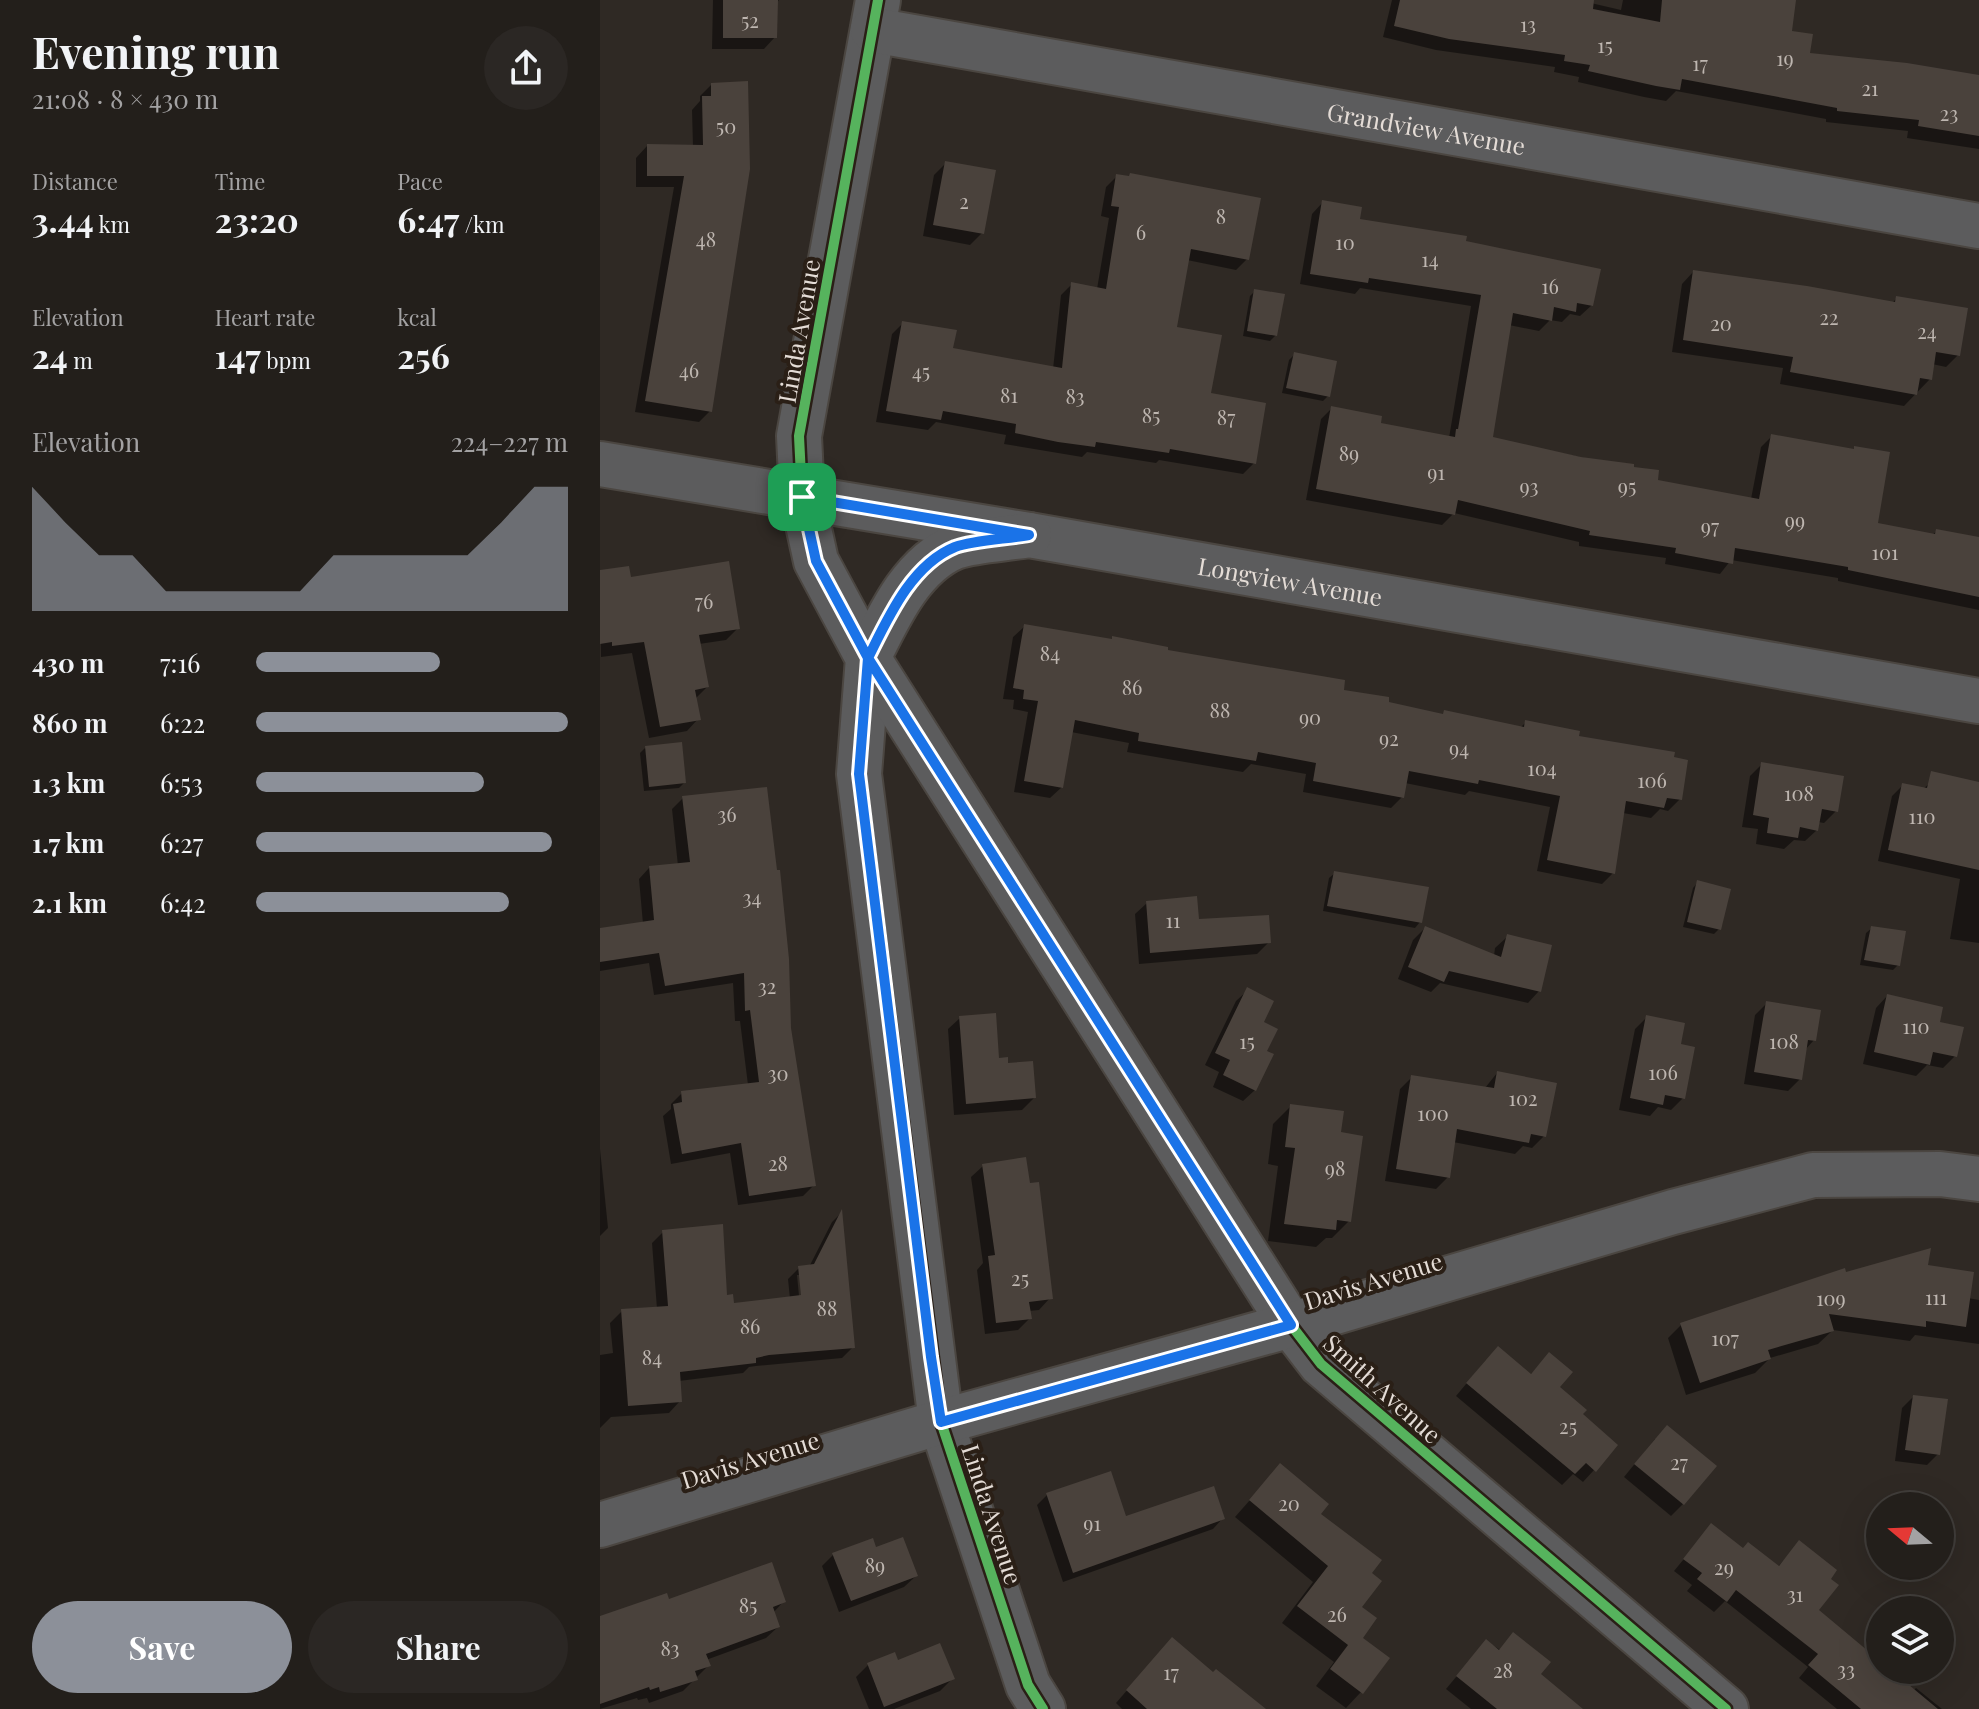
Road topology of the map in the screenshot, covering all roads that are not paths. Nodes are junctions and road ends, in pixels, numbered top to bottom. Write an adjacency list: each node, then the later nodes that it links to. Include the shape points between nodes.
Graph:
1 (876, 15): 2 (street, Grandview Avenue); 4 (street, Linda Avenue, via 799,436)
2 (1979, 226)
3 (600, 464): 4 (street, Longview Avenue)
4 (802, 497): 5 (street, Longview Avenue); 6 (street, Linda Avenue, via 816,561)
5 (1029, 535): 6 (street, Linda Avenue, via 956,547 937,558 897,603); 7 (street, Longview Avenue)
6 (868, 658): 9 (street, Smith Avenue); 10 (street, Linda Avenue, via 859,774)
7 (1979, 701)
8 (1979, 1179): 9 (street, Davis Avenue, via 1940,1174 1813,1175)
9 (1291, 1325): 10 (street, Davis Avenue); 13 (street, Smith Avenue, via 1321,1364)
10 (941, 1422): 11 (street, Davis Avenue); 12 (street, Linda Avenue, via 1028,1685)
11 (600, 1525)
12 (1043, 1709)
13 (1726, 1709)

